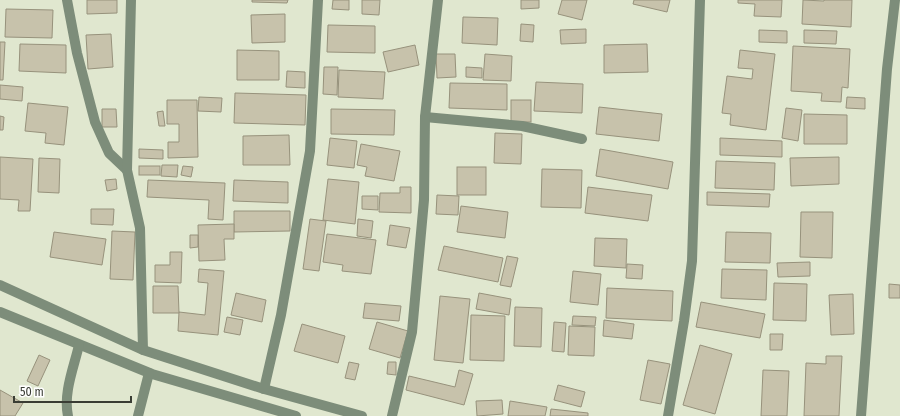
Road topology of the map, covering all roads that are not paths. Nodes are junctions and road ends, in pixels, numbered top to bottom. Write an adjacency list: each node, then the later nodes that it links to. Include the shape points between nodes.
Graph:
1 (67, 0): 9 (street, via 77,53 95,122 109,153)
2 (131, 0): 9 (street)
3 (318, 0): 15 (street, via 310,151 281,316)
4 (438, 0): 7 (street)
5 (700, 0): 21 (street, via 692,260)
6 (895, 0): 22 (street, via 887,69)
7 (425, 117): 8 (street, via 522,126); 20 (street, via 424,200 412,332)
8 (582, 139)
9 (127, 170): 13 (street, via 140,228)
10 (0, 285): 13 (street)
11 (0, 312): 12 (street)
12 (80, 345): 14 (street); 16 (street, via 68,389)
13 (143, 350): 15 (street)
14 (149, 373): 17 (street); 18 (street)
15 (264, 389): 19 (street)
16 (68, 416)
17 (138, 416)
18 (296, 416)
19 (362, 416)
20 (392, 416)
21 (668, 416)
22 (861, 416)

